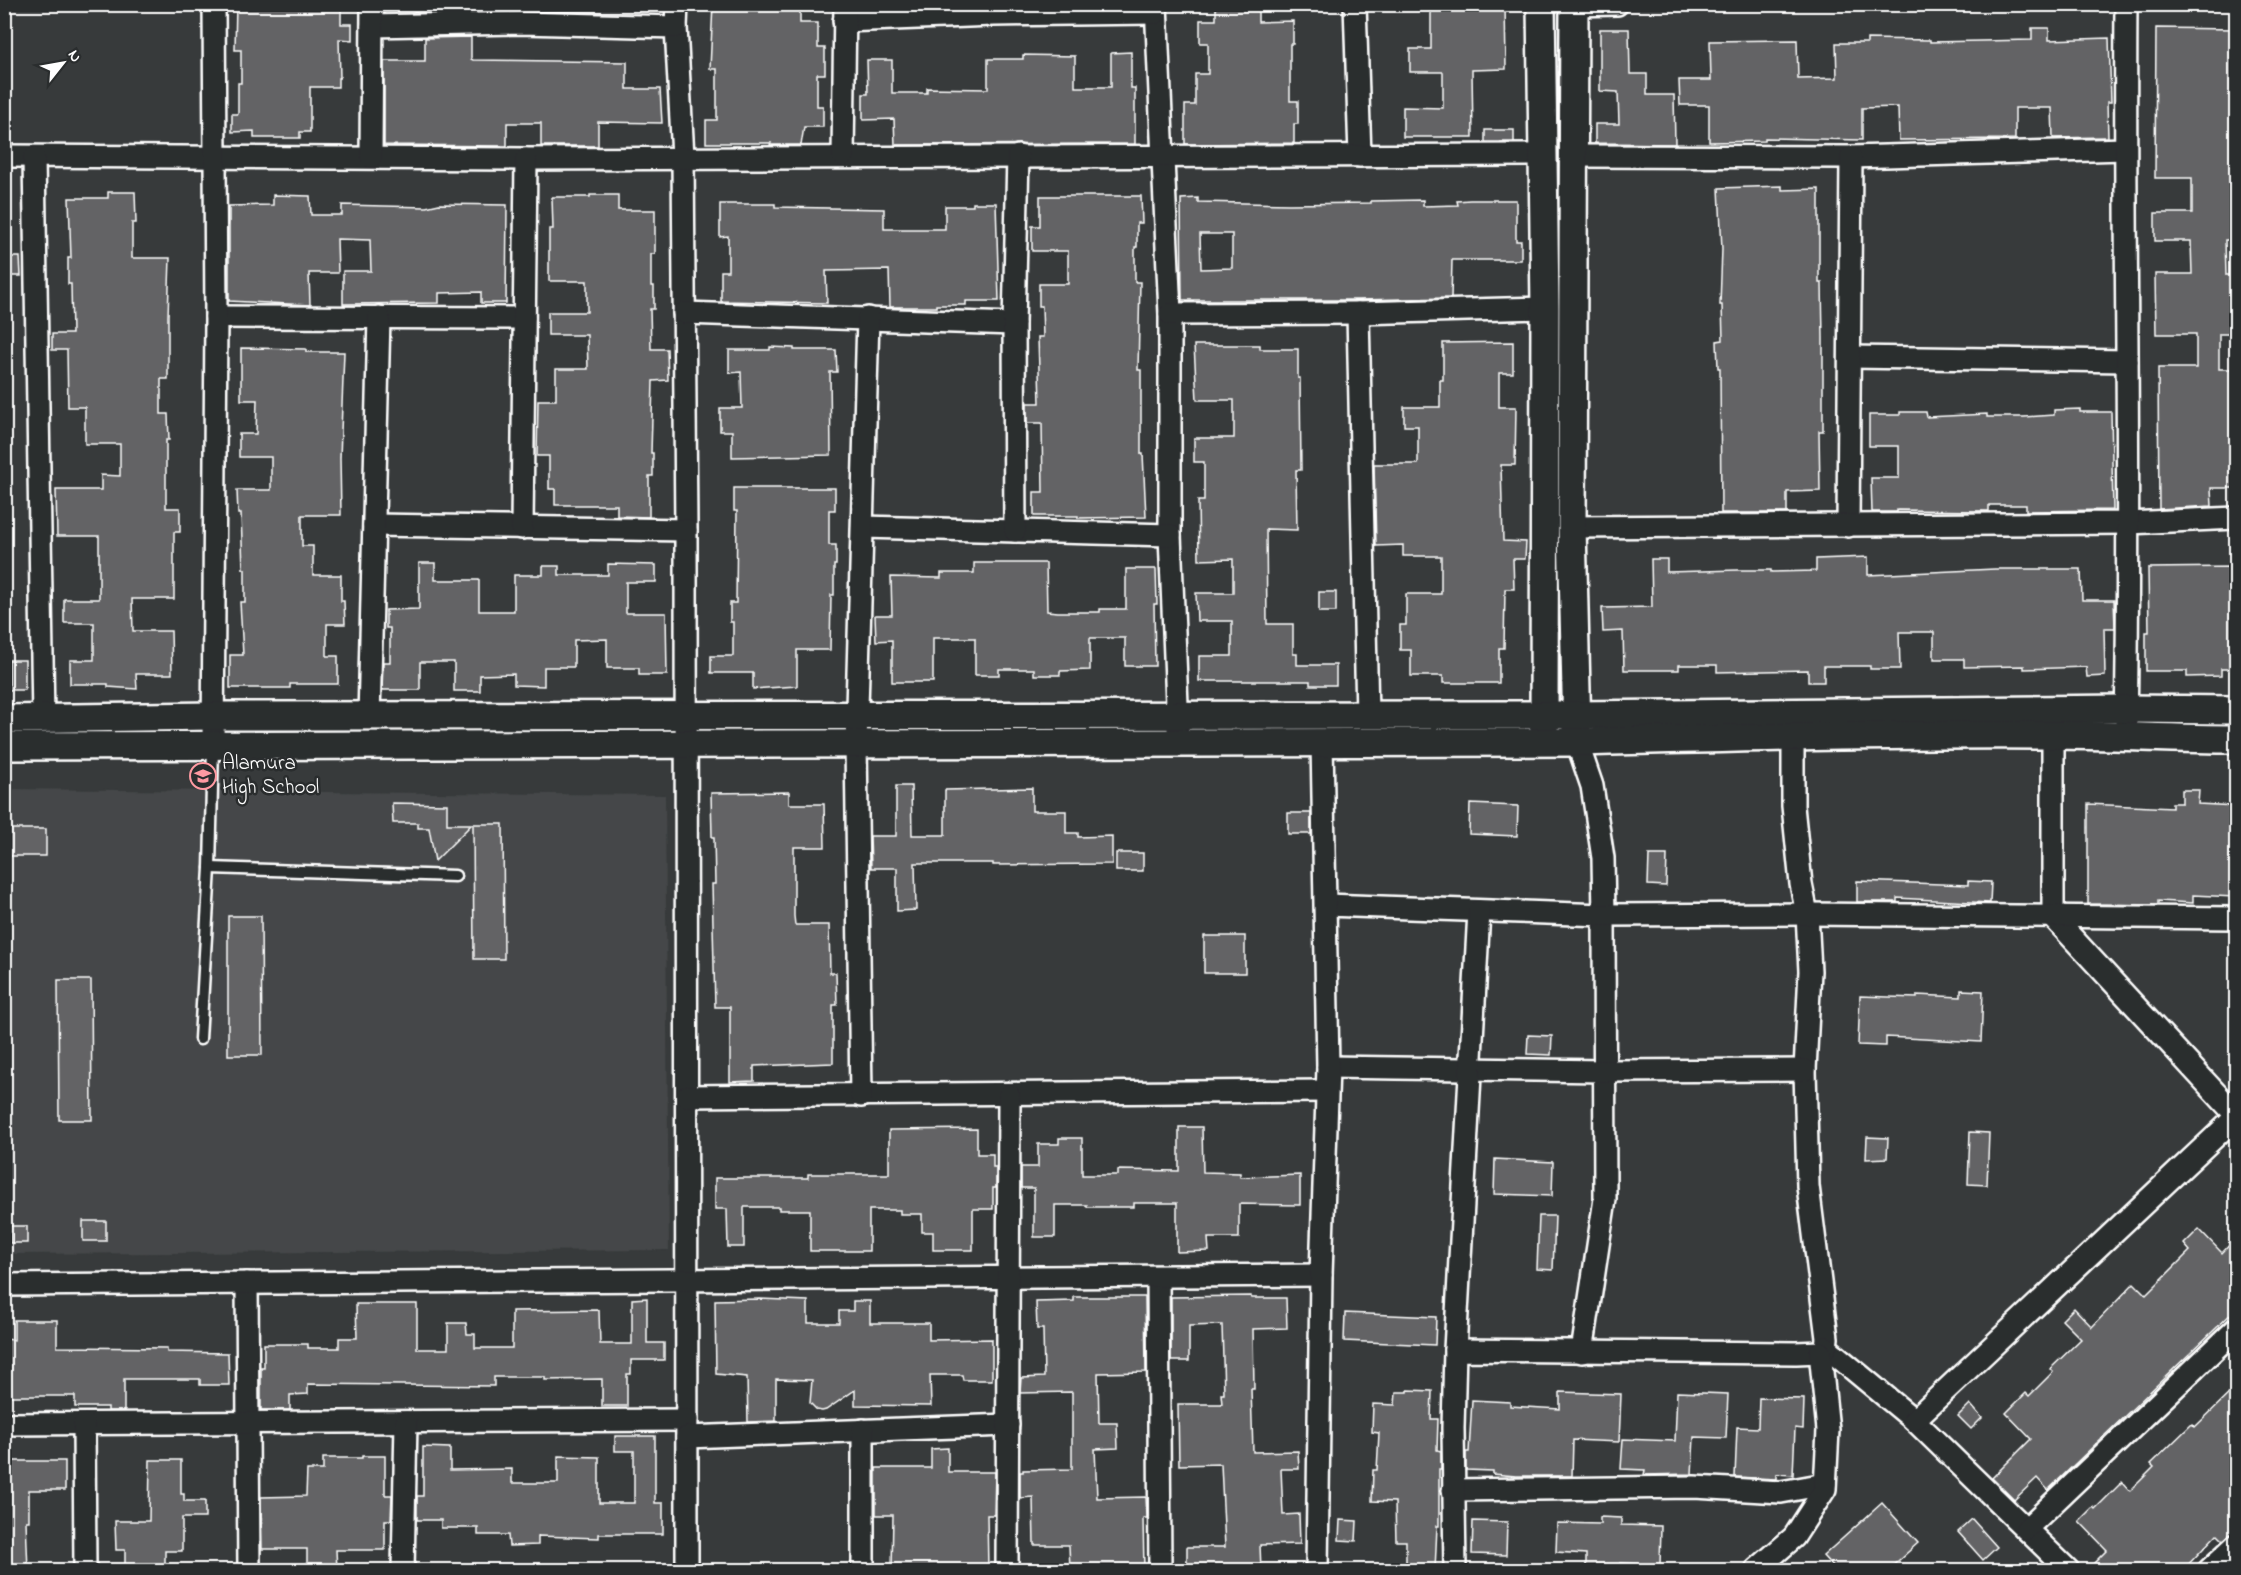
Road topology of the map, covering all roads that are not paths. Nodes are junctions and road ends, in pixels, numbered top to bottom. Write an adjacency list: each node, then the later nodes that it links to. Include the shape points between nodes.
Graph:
1 (214, 4): 23 (street)
2 (372, 4): 13 (street)
3 (677, 4): 14 (street)
4 (1354, 4): 21 (street)
5 (1541, 4): 16 (street)
6 (1617, 4): 8 (street)
7 (2126, 4): 15 (street)
8 (1574, 5): 22 (street)
9 (1156, 9): 10 (street); 20 (street)
10 (993, 10): 11 (street)
11 (844, 13): 18 (street)
12 (522, 14): 13 (street); 14 (street)
13 (372, 26): 24 (street)
14 (676, 27): 25 (street)
15 (2125, 149): 26 (street); 39 (street)
16 (1544, 155): 21 (street); 29 (street)
17 (4, 156): 27 (street)
18 (843, 156): 19 (street); 25 (street)
19 (1018, 156): 20 (street); 37 (street)
20 (1163, 156): 21 (street); 32 (street)
21 (1360, 156)
22 (1573, 156): 26 (street); 45 (street)
23 (215, 157): 24 (street); 27 (street); 33 (street)
24 (371, 157): 28 (street)
25 (683, 157): 28 (street); 30 (street)
26 (1851, 157): 38 (street)
27 (34, 158): 61 (street)
28 (526, 159): 35 (street)
29 (1545, 308): 31 (street); 53 (street)
30 (684, 313): 36 (street); 47 (street)
31 (1358, 313): 32 (street); 52 (street)
32 (1170, 314): 49 (street)
33 (216, 317): 34 (street); 55 (street)
34 (379, 317): 35 (street); 42 (street)
35 (524, 318): 46 (street)
36 (868, 318): 37 (street); 44 (street)
37 (1014, 324): 48 (street)
38 (1850, 357): 39 (street); 43 (street)
39 (2127, 362): 41 (street)
40 (2236, 518): 41 (street)
41 (2128, 523): 43 (street); 50 (street)
42 (374, 525): 46 (street); 59 (street)
43 (1848, 526): 45 (street)
44 (863, 527): 48 (street); 58 (street)
45 (1572, 527): 54 (street)
46 (522, 528): 47 (street)
47 (686, 530): 57 (street)
48 (1015, 531): 49 (street)
49 (1170, 535): 56 (street)
50 (2126, 709): 51 (street); 54 (street); 64 (street)
51 (2236, 710)
52 (1367, 715): 53 (street); 56 (street)
53 (1543, 715): 54 (street); 68 (street)
54 (1576, 715): 69 (street)
55 (213, 716): 59 (street); 61 (street); 73 (street)
56 (1178, 716): 58 (street); 66 (street)
57 (686, 717): 58 (street); 59 (street); 70 (street)
58 (856, 717): 71 (street)
59 (369, 718)
60 (4, 719): 61 (street)
61 (43, 719)
62 (2053, 735): 63 (street); 64 (street); 80 (street)
63 (1792, 736): 69 (street); 78 (street, via 1793,806)
64 (2125, 738): 65 (street)
65 (2236, 739)
66 (1177, 742): 67 (street); 71 (street)
67 (1322, 742): 68 (street); 76 (street)
68 (1544, 742): 69 (street)
69 (1577, 742): 79 (street, via 1592,786 1603,858)
70 (686, 744): 71 (street); 73 (street); 89 (street)
71 (856, 744): 90 (street)
72 (4, 746): 73 (street)
73 (213, 746): 74 (lane)
74 (210, 868): 75 (lane); 82 (lane)
75 (456, 876)
76 (1326, 905): 77 (street); 83 (street)
77 (1479, 911): 79 (street); 84 (street)
78 (1807, 914): 79 (street); 80 (street); 85 (street, via 1810,971)
79 (1604, 915): 86 (street)
80 (2053, 917): 81 (street); 91 (street)
81 (2236, 918)
82 (200, 1040)
83 (1328, 1067): 84 (street); 87 (street)
84 (1470, 1068): 86 (street); 100 (street)
85 (1804, 1070): 86 (street); 99 (street, via 1808,1186 1827,1338)
86 (1604, 1071): 101 (street, via 1605,1199)
87 (1326, 1091): 88 (street); 92 (street)
88 (1009, 1095): 90 (street); 94 (street)
89 (687, 1096): 90 (street); 95 (street)
90 (861, 1096)
91 (2236, 1116): 102 (street)
92 (1321, 1275): 93 (street); 121 (street)
93 (1158, 1277): 94 (street); 120 (street)
94 (1009, 1278): 95 (street); 107 (street)
95 (686, 1280): 96 (street); 108 (street)
96 (247, 1283): 97 (street); 104 (street)
97 (4, 1284)
98 (2236, 1329): 112 (street)
99 (1823, 1349): 101 (street); 102 (street); 110 (street, via 1828,1430)
100 (1455, 1350): 101 (street); 111 (street)
101 (1582, 1352)
102 (1914, 1420): 112 (street)
103 (406, 1422): 104 (street); 108 (street); 116 (street)
104 (248, 1423): 106 (street); 115 (street)
105 (4, 1424): 106 (street)
106 (84, 1424): 114 (street)
107 (1008, 1425): 109 (street); 119 (street)
108 (687, 1428): 109 (street); 117 (street)
109 (863, 1430): 118 (street)
110 (1825, 1484): 111 (street, via 1781,1492 1694,1487); 123 (street, via 1794,1537)
111 (1453, 1490): 122 (street)
112 (2026, 1529): 124 (street)
113 (2236, 1545): 125 (street)
114 (85, 1570)
115 (249, 1570)
116 (403, 1570)
117 (687, 1570)
118 (863, 1570)
119 (1007, 1570)
120 (1160, 1570)
121 (1317, 1570)
122 (1455, 1570)
123 (1756, 1570)
124 (2068, 1570)
125 (2210, 1570)

